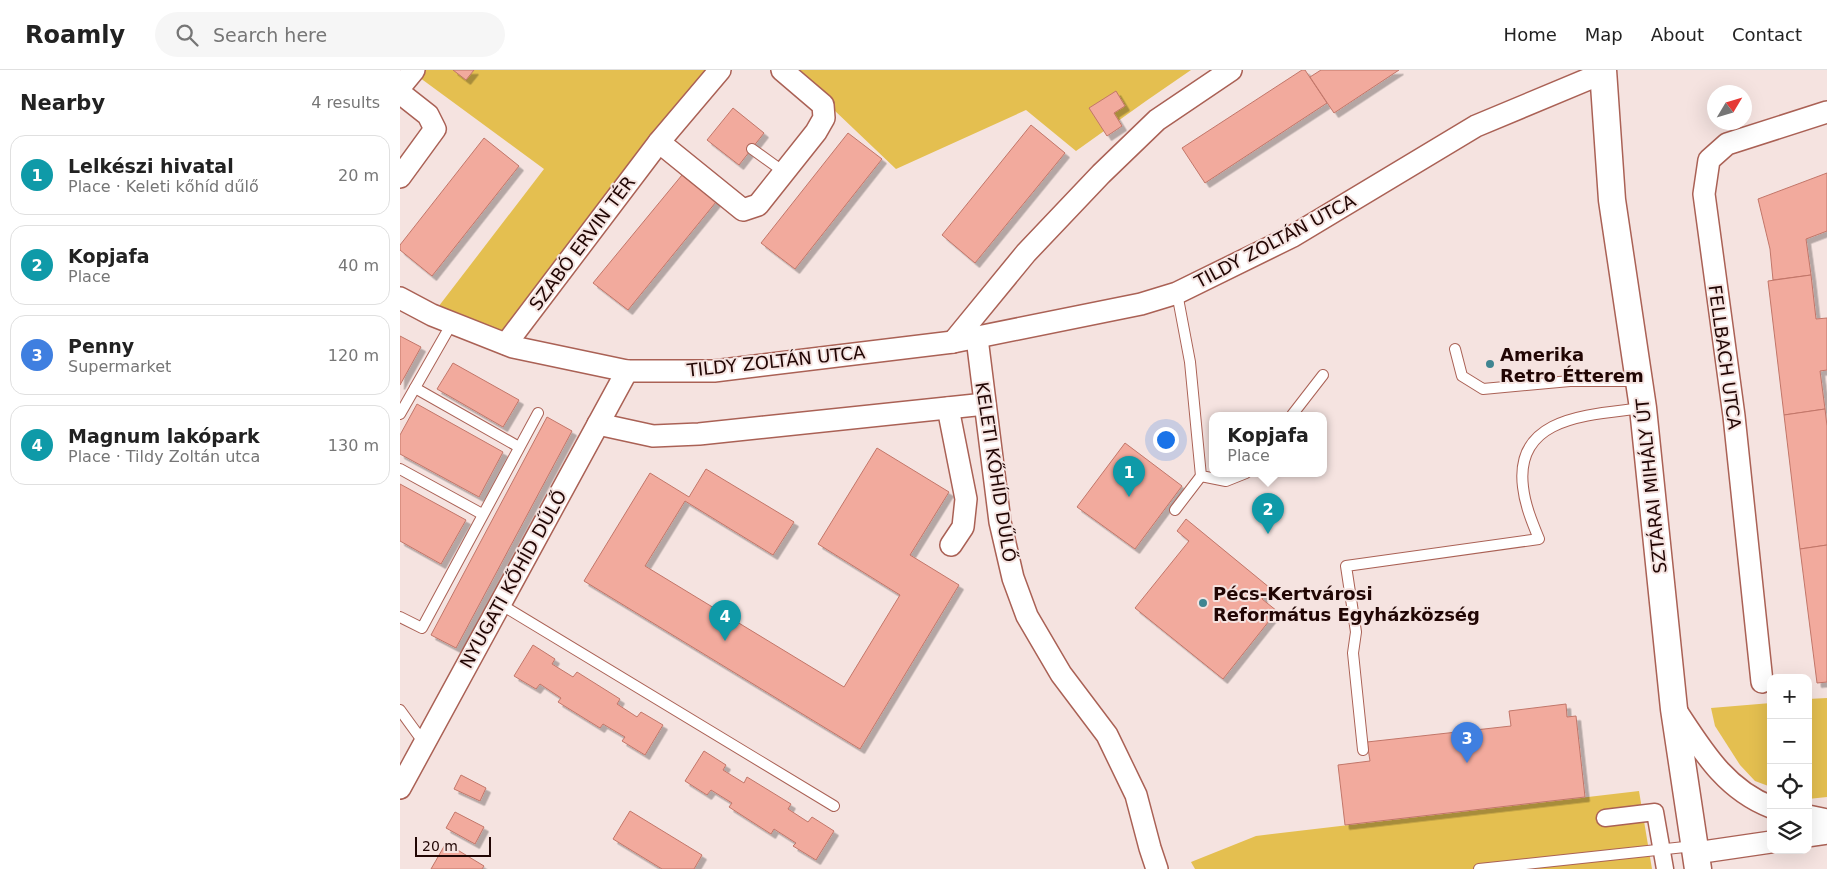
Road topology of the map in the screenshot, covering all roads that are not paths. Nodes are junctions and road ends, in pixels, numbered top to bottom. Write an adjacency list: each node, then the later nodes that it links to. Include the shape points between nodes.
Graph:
1 (414, 70): 6 (street)
2 (720, 70): 9 (street, SZABÓ ERVIN TÉR)
3 (782, 70): 11 (street, via 823,105 824,118)
4 (1231, 70): 17 (street, via 1157,120 1108,167 1026,254)
5 (1605, 71): 13 (street, TILDY ZOLTÁN UTCA, via 1476,126 1293,236); 22 (street, SZTÁRAI MIHÁLY ÚT, via 1612,200)
6 (400, 88)
7 (400, 93): 12 (street, via 428,115 435,129)
8 (1827, 112): 40 (street, FELLBACH UTCA, via 1727,144 1709,160 1704,194 1734,416)
9 (659, 142): 11 (street, via 743,210 758,205); 18 (street, SZABÓ ERVIN TÉR)
10 (752, 149): 11 (lane)
11 (784, 172)
12 (400, 177)
13 (1177, 293): 16 (street, TILDY ZOLTÁN UTCA, via 1141,304); 33 (lane, via 1190,362)
14 (400, 298): 15 (street, TILDY ZOLTÁN UTCA)
15 (452, 323): 18 (street, TILDY ZOLTÁN UTCA); 23 (lane)
16 (977, 338): 17 (street, TILDY ZOLTÁN UTCA); 24 (street, KELETI KŐHÍD DŰLŐ)
17 (953, 342): 20 (street, TILDY ZOLTÁN UTCA, via 714,371)
18 (506, 344): 20 (street, TILDY ZOLTÁN UTCA)
19 (1455, 349): 22 (lane, via 1462,376 1483,389 1570,381)
20 (627, 370): 30 (street, NYUGATI KŐHÍD DŰLŐ)
21 (1322, 375): 27 (lane)
22 (1640, 380): 26 (street, SZTÁRAI MIHÁLY ÚT)
23 (415, 388): 29 (lane); 31 (lane)
24 (985, 404): 25 (street); 56 (street, KELETI KŐHÍD DŰLŐ, via 1000,522 1027,616 1061,674 1107,735 1136,795)
25 (948, 408): 30 (street, via 681,435 653,436); 37 (street, via 966,499 963,528)
26 (1644, 408): 41 (street, SZTÁRAI MIHÁLY ÚT); 44 (lane, via 1571,419 1547,429 1528,448 1522,470 1522,487 1539,538 1346,566 1356,632 1352,653)
27 (1294, 412)
28 (538, 413): 31 (lane)
29 (400, 414)
30 (598, 424): 38 (street, NYUGATI KŐHÍD DŰLŐ)
31 (519, 447): 36 (lane)
32 (400, 469): 36 (lane)
33 (1201, 476): 34 (lane, via 1226,481); 35 (lane)
34 (1236, 477)
35 (1175, 510)
36 (482, 514): 39 (lane, via 422,628)
37 (951, 545)
38 (500, 604): 43 (street, NYUGATI KŐHÍD DŰLŐ); 47 (lane)
39 (400, 617)
40 (1762, 682)
41 (1674, 709): 46 (street, via 1724,777); 55 (street, SZTÁRAI MIHÁLY ÚT)
42 (400, 710): 43 (lane)
43 (424, 743): 45 (street, NYUGATI KŐHÍD DŰLŐ)
44 (1363, 750)
45 (400, 788)
46 (1767, 805)
47 (834, 806)
48 (1812, 817): 50 (street)
49 (1605, 818): 54 (street, via 1655,812)
50 (1827, 820)
51 (1827, 833): 52 (street)
52 (1812, 835)
53 (1767, 843): 55 (street)
54 (1662, 850): 55 (lane); 57 (lane); 58 (street)
55 (1697, 856)
56 (1157, 869)
57 (1479, 869)
58 (1665, 869)

